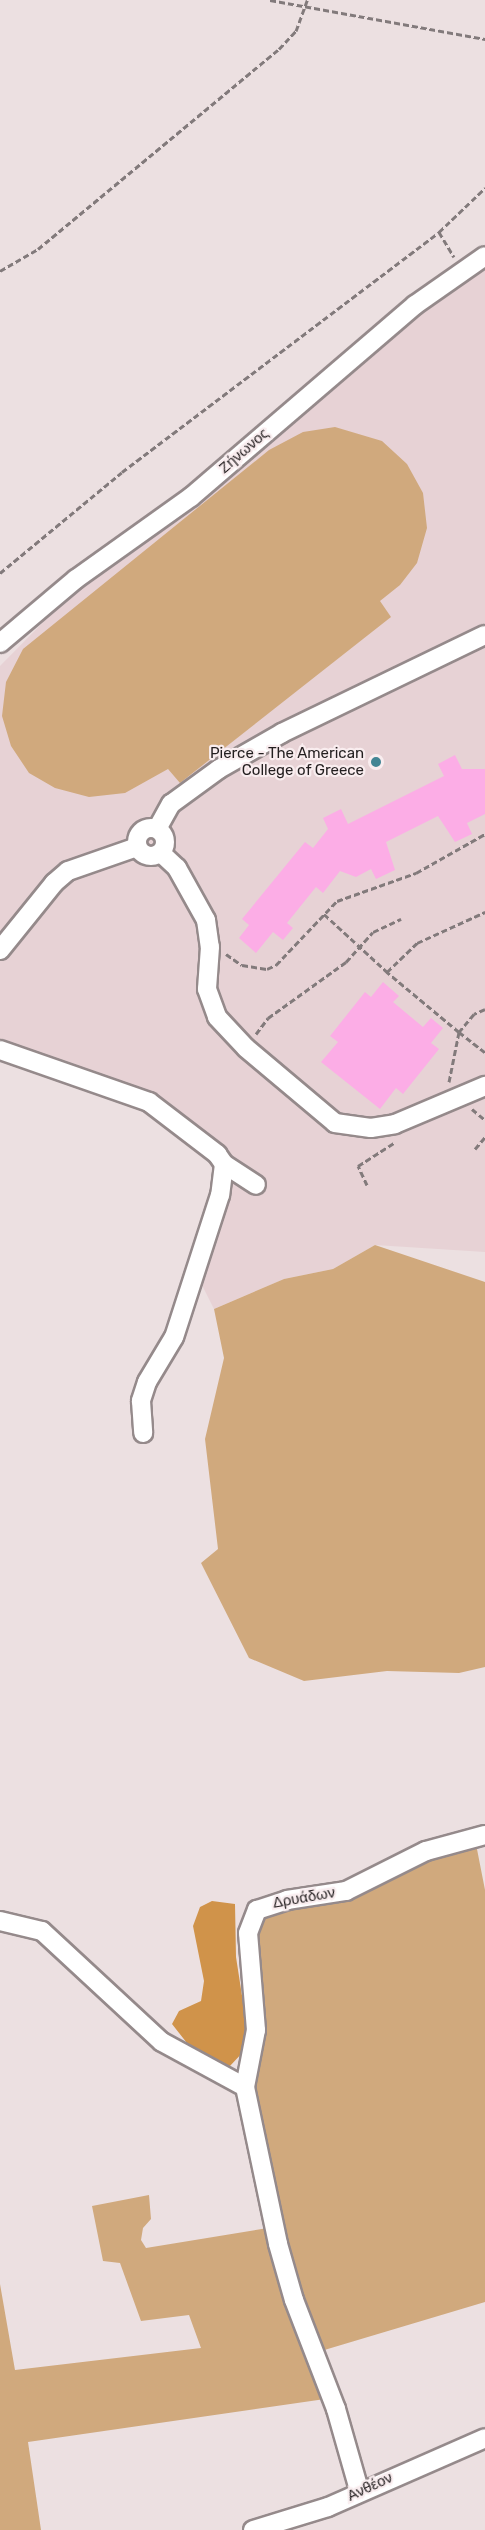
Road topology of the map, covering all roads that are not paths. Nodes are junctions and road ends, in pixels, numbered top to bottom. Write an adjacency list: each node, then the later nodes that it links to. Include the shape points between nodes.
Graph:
1 (485, 256): 3 (street, Ζήνωνος, via 354,354 191,497 76,579)
2 (485, 635): 4 (street, via 282,734 219,770 171,804)
3 (0, 643)
4 (157, 829): 5 (street, via 141,832); 6 (street, via 165,838)
5 (137, 847): 6 (street, via 147,856); 7 (street, via 68,871)
6 (161, 853): 9 (street, via 193,891 208,935 210,1006 227,1031 335,1123 371,1128 395,1124)
7 (0, 950)
8 (0, 1050): 10 (street, via 149,1102 217,1154)
9 (485, 1086)
10 (224, 1164): 11 (street); 12 (street, via 220,1195 174,1337 147,1382 141,1401)
11 (256, 1185)
12 (143, 1433)
13 (485, 1835): 15 (street, Δρυάδων, via 426,1851 346,1891 287,1900 257,1910 248,1933 256,2030)
14 (0, 1921): 15 (street, via 42,1931 162,2042)
15 (245, 2087): 17 (street, via 278,2244 294,2300 336,2409)
16 (485, 2438): 17 (street, Ανθέον)
17 (359, 2490): 18 (street, Ανθέον, via 328,2507)
18 (253, 2530)

